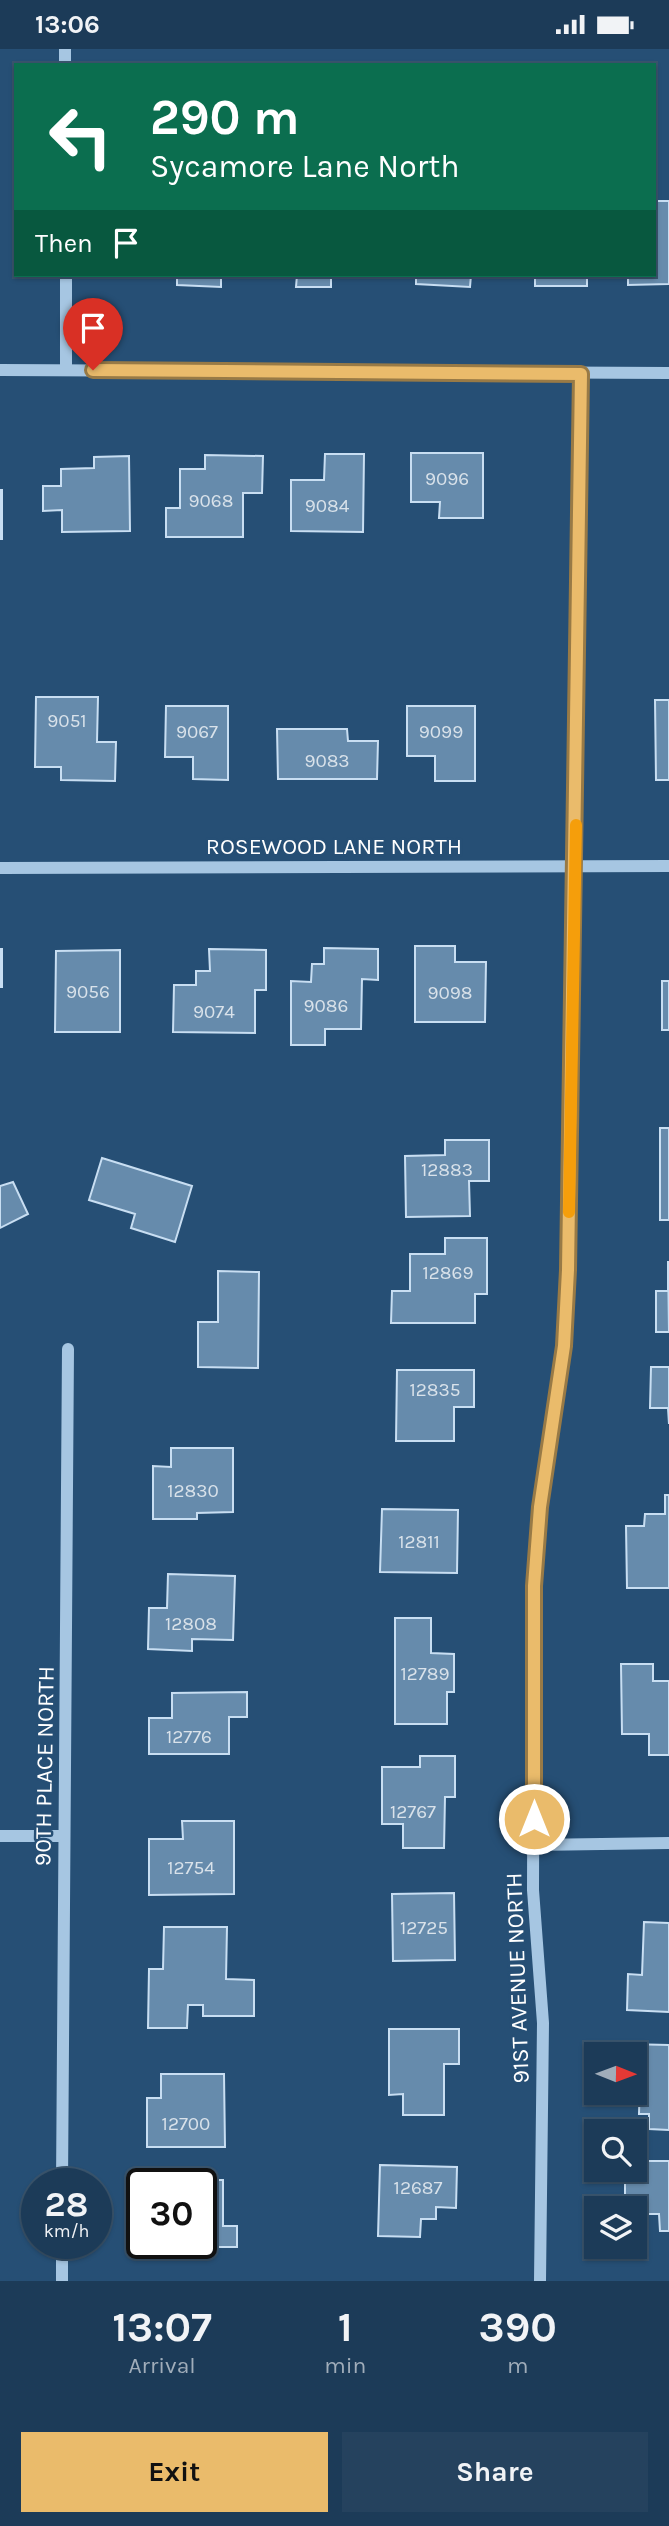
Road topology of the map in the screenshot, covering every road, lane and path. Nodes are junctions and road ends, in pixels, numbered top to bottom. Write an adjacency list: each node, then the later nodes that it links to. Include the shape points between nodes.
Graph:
1 (66, 277): 3 (street)
2 (0, 370): 3 (street)
3 (66, 370): 5 (street)
4 (669, 373): 5 (street)
5 (581, 374): 6 (street, 91ST AVENUE NORTH)
6 (575, 866): 7 (street, ROSEWOOD LANE NORTH); 8 (street, ROSEWOOD LANE NORTH); 13 (street, 91ST AVENUE NORTH, via 564,1346 540,1507 534,1586)
7 (669, 866)
8 (0, 869)
9 (68, 1349): 11 (street, 90TH PLACE NORTH)
10 (0, 1836): 11 (street)
11 (64, 1836): 14 (street, 90TH PLACE NORTH)
12 (669, 1843): 13 (street)
13 (534, 1845): 17 (street, 91ST AVENUE NORTH, via 543,2023)
14 (62, 2168)
15 (62, 2259): 16 (street)
16 (62, 2281)
17 (540, 2281)

